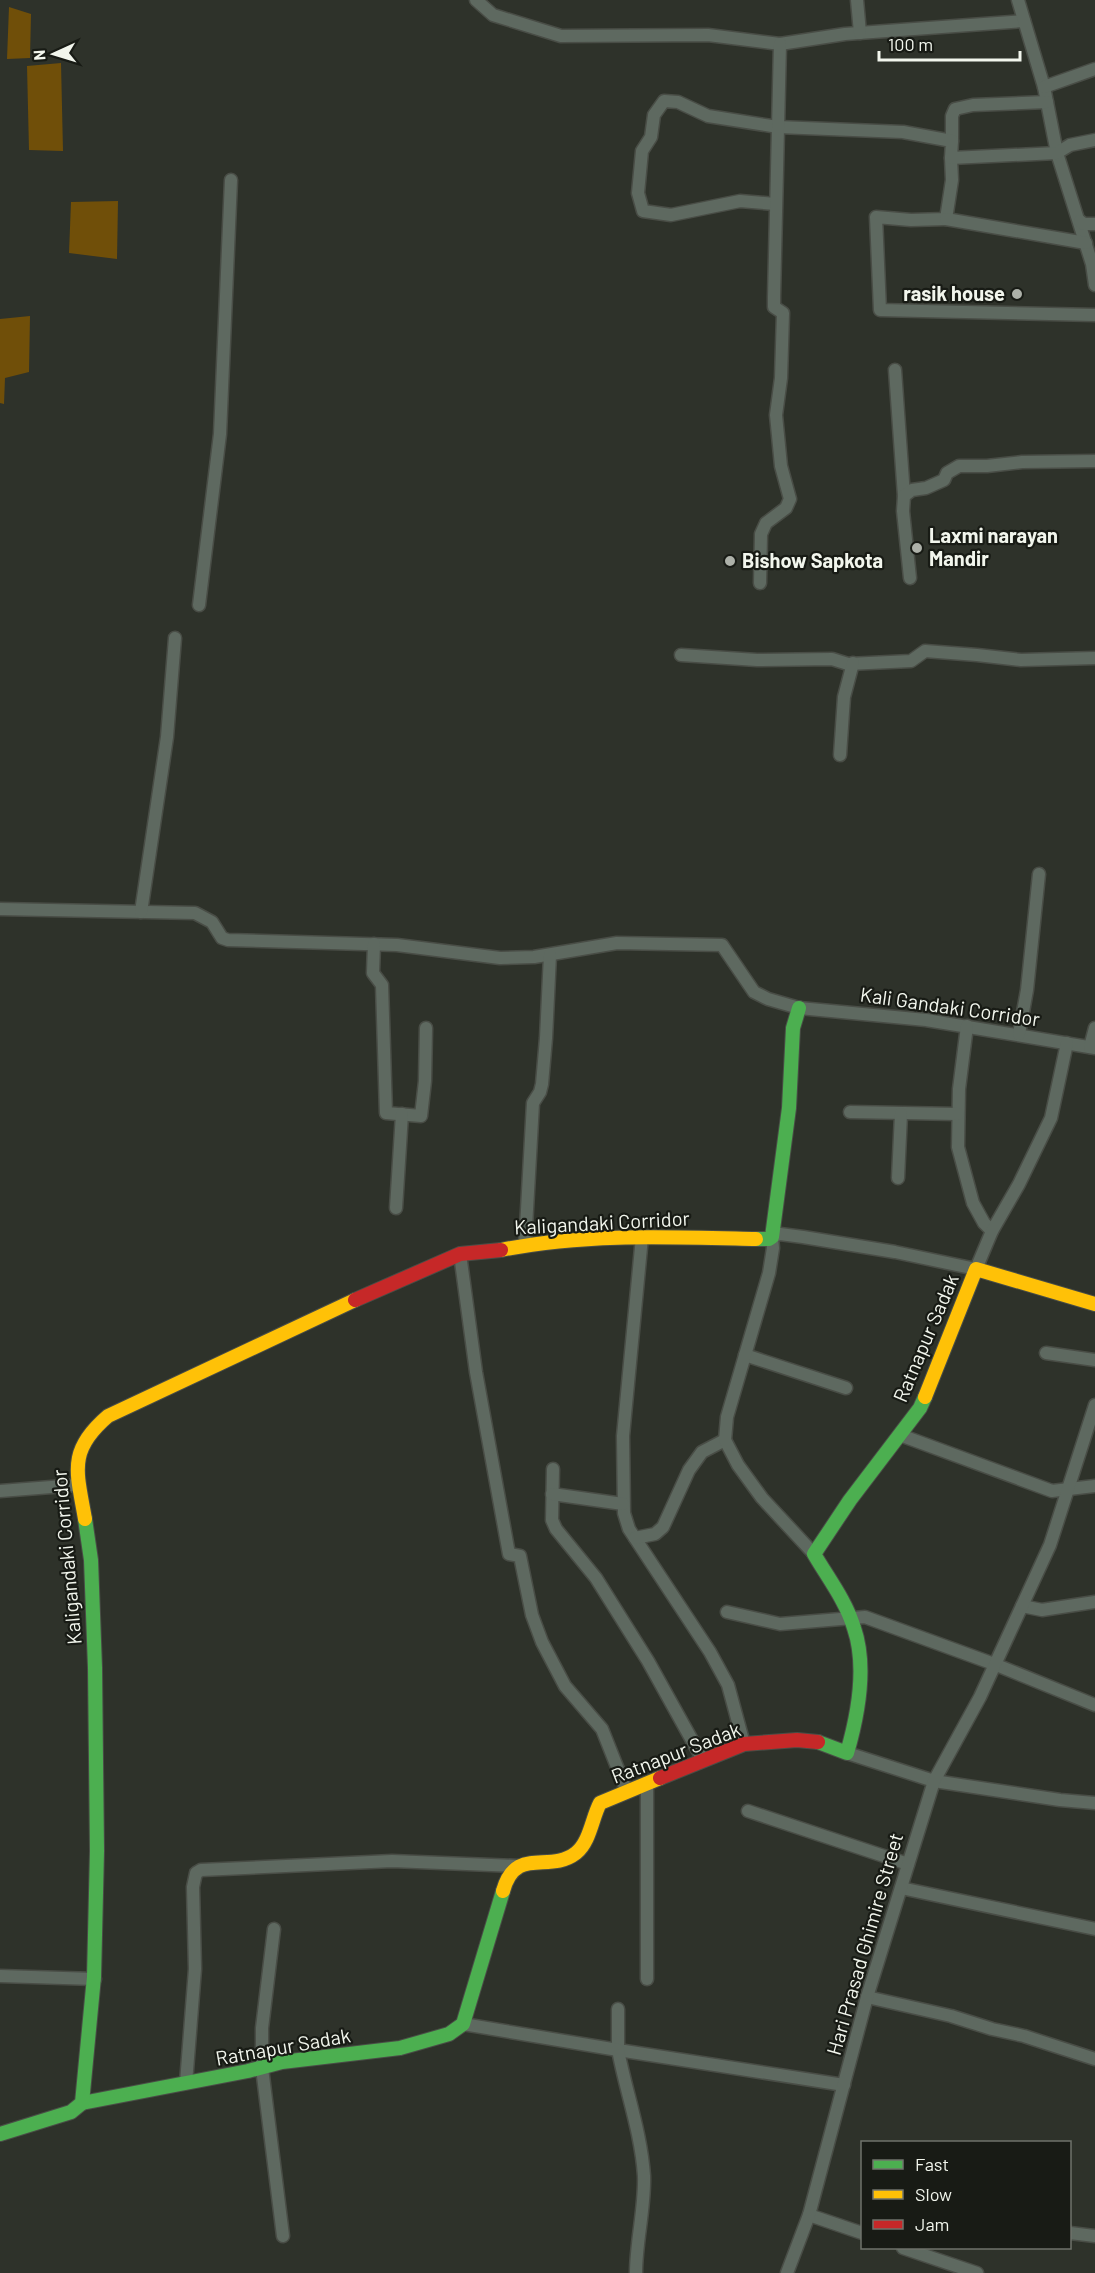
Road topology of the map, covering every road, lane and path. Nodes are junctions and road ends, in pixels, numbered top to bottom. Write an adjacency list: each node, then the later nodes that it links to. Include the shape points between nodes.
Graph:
1 (476, 0): 6 (street, via 493,15 561,36 708,34)
2 (857, 0): 5 (street)
3 (1018, 0): 4 (street)
4 (1024, 21): 5 (street); 8 (street)
5 (860, 33): 6 (street)
6 (780, 44): 10 (street)
7 (1095, 69): 8 (street)
8 (1044, 87): 9 (street)
9 (1047, 102): 12 (street, via 955,109); 13 (street)
10 (778, 127): 12 (street, via 903,132); 16 (street); 16 (street, via 708,116 678,102 664,101 654,115 651,137 642,152 638,194 643,211 671,215 740,201)
11 (1095, 140): 13 (street, via 1070,145)
12 (952, 141): 14 (street)
13 (1057, 153): 14 (street); 18 (street)
14 (951, 158): 17 (street)
15 (231, 180): 29 (street, via 220,434)
16 (775, 204): 28 (street, via 774,307 783,313 776,415 781,466 790,499 786,508 766,523 761,534)
17 (946, 219): 20 (street); 23 (street, via 876,217 880,310)
18 (1080, 221): 19 (street); 20 (street)
19 (1095, 224)
20 (1086, 243): 21 (street)
21 (1094, 264): 22 (street)
22 (1095, 285)
23 (1095, 315)
24 (895, 370): 26 (street)
25 (1095, 461): 26 (street, via 959,466 947,473 944,480)
26 (904, 496): 27 (street)
27 (910, 578)
28 (760, 583)
29 (200, 605)
30 (175, 638): 37 (street, via 167,737)
31 (681, 656): 33 (street)
32 (1095, 658): 33 (street, via 1021,660 925,651 911,661)
33 (853, 663): 34 (street, via 844,698)
34 (840, 755)
35 (1038, 874): 44 (street)
36 (0, 909): 37 (street)
37 (141, 912): 38 (street, via 195,913 212,922 222,938 228,940)
38 (374, 944): 39 (street, via 500,958); 48 (street, via 373,973 381,985 386,1113)
39 (550, 955): 40 (street, Kali Gandaki Corridor, via 617,943 722,945 754,992); 56 (street, via 542,1084 533,1102)
40 (799, 1008): 41 (street, Kali Gandaki Corridor); 55 (main road, via 793,1028 789,1108)
41 (967, 1026): 44 (street, Kali Gandaki Corridor); 50 (street)
42 (426, 1028): 48 (street, via 421,1116)
43 (1095, 1028): 46 (street)
44 (1019, 1034): 45 (street, Kali Gandaki Corridor)
45 (1067, 1043): 46 (street, Kali Gandaki Corridor); 53 (street, via 1051,1118)
46 (1092, 1048)
47 (850, 1112): 49 (street)
48 (402, 1114): 52 (street)
49 (901, 1114): 50 (street); 51 (street)
50 (958, 1114): 53 (street, via 958,1146 964,1174 974,1203)
51 (898, 1178)
52 (396, 1208)
53 (992, 1231): 58 (street)
54 (642, 1237): 55 (main road, Kaligandaki Corridor); 56 (main road, Kaligandaki Corridor); 73 (street, via 623,1436)
55 (772, 1237): 58 (street, via 803,1237); 61 (street, via 769,1273)
56 (525, 1245): 57 (main road, Kaligandaki Corridor)
57 (460, 1254): 68 (main road, Kaligandaki Corridor, via 108,1416 84,1439 78,1456); 87 (street, via 476,1372 509,1554 520,1556 542,1642 565,1686 602,1730)
58 (976, 1269): 59 (main road, Ratnapur Sadak); 65 (main road, Ratnapur Sadak, via 920,1408)
59 (1095, 1304)
60 (1046, 1353): 62 (street)
61 (745, 1355): 63 (street); 66 (street, via 727,1417)
62 (1095, 1360)
63 (846, 1388)
64 (1095, 1405): 70 (street, Hari Prasad Ghimire Street)
65 (900, 1435): 70 (street, via 1040,1488); 75 (main road, Ratnapur Sadak)
66 (725, 1440): 74 (street, via 702,1452 689,1470 663,1527 655,1534); 75 (street, via 762,1498)
67 (553, 1469): 72 (street)
68 (77, 1485): 71 (street); 96 (main road, Kaligandaki Corridor, via 88,1532 96,1680)
69 (1095, 1486): 70 (street)
70 (1068, 1490): 77 (street, Hari Prasad Ghimire Street, via 1050,1545)
71 (0, 1491)
72 (552, 1494): 73 (street); 84 (street, via 556,1529 596,1578)
73 (623, 1504): 74 (street)
74 (635, 1538): 82 (street, via 728,1685)
75 (814, 1554): 79 (main road)
76 (1095, 1602): 77 (street, via 1042,1610)
77 (1022, 1606): 80 (street, Hari Prasad Ghimire Street)
78 (727, 1612): 79 (street, via 780,1624)
79 (850, 1617): 80 (street, via 865,1617); 83 (main road, via 860,1655 854,1732)
80 (994, 1664): 81 (street); 85 (street, Hari Prasad Ghimire Street)
81 (1095, 1705)
82 (744, 1744): 83 (main road, Ratnapur Sadak, via 814,1741); 84 (main road, Ratnapur Sadak)
83 (847, 1753): 85 (street)
84 (703, 1760): 86 (main road, Ratnapur Sadak)
85 (934, 1781): 88 (street); 90 (street, Hari Prasad Ghimire Street)
86 (647, 1783): 87 (main road, Ratnapur Sadak); 97 (street)
87 (627, 1792): 91 (main road, Ratnapur Sadak, via 600,1803 585,1841 575,1854)
88 (1095, 1803)
89 (748, 1811): 90 (street)
90 (908, 1864): 92 (street, Hari Prasad Ghimire Street)
91 (518, 1866): 100 (main road, via 500,1892); 104 (street, via 392,1861 196,1872 195,1969)
92 (901, 1888): 94 (street); 98 (street, Hari Prasad Ghimire Street)
93 (274, 1929): 103 (street, via 262,2028)
94 (1095, 1929)
95 (0, 1976): 96 (street)
96 (95, 1979): 106 (main road, Kaligandaki Corridor)
97 (648, 1979)
98 (867, 1997): 102 (street, via 951,2016); 105 (street, Hari Prasad Ghimire Street)
99 (618, 2009): 101 (street)
100 (463, 2024): 101 (street); 103 (main road, Ratnapur Sadak, via 448,2034 400,2048 282,2062)
101 (618, 2050): 105 (street); 114 (street, via 637,2122 644,2178)
102 (1095, 2059)
103 (262, 2068): 104 (main road, Ratnapur Sadak); 111 (street)
104 (186, 2084): 106 (main road, Ratnapur Sadak)
105 (844, 2085): 108 (street, Hari Prasad Ghimire Street)
106 (82, 2103): 107 (main road, via 71,2112)
107 (0, 2134)
108 (809, 2215): 109 (street); 115 (street, Hari Prasad Ghimire Street)
109 (861, 2233)
110 (1071, 2233): 112 (street)
111 (283, 2236)
112 (1095, 2236)
113 (909, 2249): 116 (street)
114 (636, 2273)
115 (787, 2273)
116 (977, 2273)

